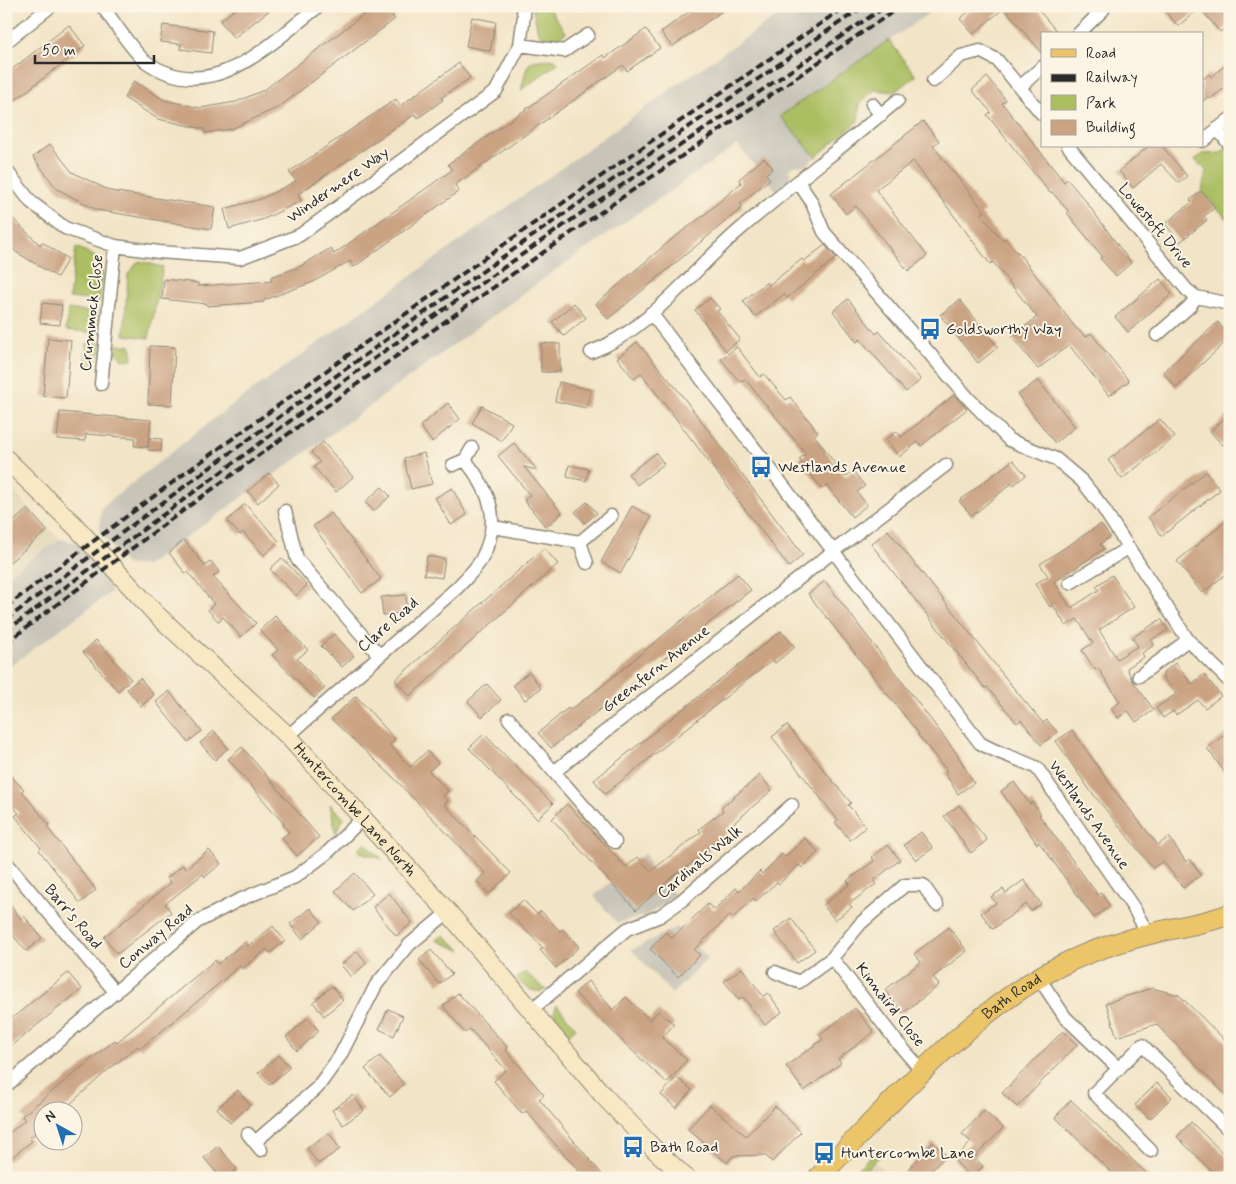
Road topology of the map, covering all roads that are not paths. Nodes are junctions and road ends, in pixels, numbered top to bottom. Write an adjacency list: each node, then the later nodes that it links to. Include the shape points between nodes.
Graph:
1 (51, 6): 8 (street)
2 (102, 6): 3 (street, via 144,60 173,76 205,78 231,71)
3 (319, 6)
4 (522, 6): 9 (street, Windermere Way)
5 (1103, 10): 6 (street)
6 (1080, 32)
7 (588, 35): 9 (street, via 564,51)
8 (6, 42)
9 (520, 45): 24 (street, Windermere Way, via 496,92 300,235 240,258)
10 (1041, 68): 12 (street)
11 (933, 81): 12 (street, via 961,56 980,51 997,60)
12 (1020, 87): 15 (street)
13 (898, 100): 16 (street)
14 (872, 104): 16 (street)
15 (1041, 113)
16 (881, 115): 23 (street)
17 (1230, 118): 18 (street)
18 (1217, 129): 19 (street); 20 (street)
19 (1204, 140)
20 (1230, 145)
21 (1070, 148): 25 (street, Lowestoft Drive, via 1168,268)
22 (6, 170): 24 (street, Windermere Way, via 30,202 65,228)
23 (799, 183): 27 (street, via 737,232); 38 (street, via 811,201 824,232 969,398 1009,440 1056,459 1082,481)
24 (115, 246): 30 (street, Crummock Close)
25 (1196, 297): 26 (street); 28 (street)
26 (1230, 304)
27 (651, 313): 29 (street, via 611,344); 39 (street, Westlands Avenue)
28 (1157, 335)
29 (591, 352)
30 (101, 384)
31 (472, 448): 36 (street, via 459,463 479,477 488,496)
32 (7, 461): 47 (street, Huntercombe Lane North, via 75,526 156,614)
33 (946, 466): 39 (street, Greenfern Avenue)
34 (285, 510): 43 (street, via 298,559)
35 (611, 516): 37 (street)
36 (494, 527): 37 (street); 43 (street, Clare Road, via 480,561 458,587)
37 (580, 542): 40 (street)
38 (1128, 548): 41 (street); 42 (street)
39 (834, 550): 48 (street, Greenfern Avenue); 56 (street, Westlands Avenue, via 980,743 1036,768 1134,907)
40 (588, 563)
41 (1070, 584)
42 (1188, 640): 44 (street); 45 (street)
43 (379, 655): 47 (street, Clare Road)
44 (1139, 676)
45 (1230, 682)
46 (509, 719): 48 (street)
47 (288, 736): 50 (street, Huntercombe Lane North)
48 (554, 772): 51 (street)
49 (792, 805): 61 (street, Cardinals Walk, via 681,901 660,916 627,929)
50 (364, 817): 54 (street, Huntercombe Lane North); 60 (street, Conway Road, via 327,853 295,877 196,922)
51 (615, 842)
52 (6, 862): 60 (street, Barr's Road)
53 (937, 905): 57 (street, Kinnaird Close, via 923,885 905,885 861,923)
54 (448, 912): 61 (street, Huntercombe Lane North); 66 (street, via 409,945 376,985 340,1056 318,1088)
55 (1230, 914): 56 (main road, Bath Road)
56 (1148, 934): 59 (main road, Bath Road, via 1070,961)
57 (832, 958): 58 (street, Kinnaird Close, via 799,982); 63 (street, Kinnaird Close)
58 (775, 972)
59 (1039, 978): 62 (street, via 1065,1017); 63 (main road, Bath Road, via 977,1021)
60 (116, 993): 64 (street, Conway Road)
61 (530, 1010): 68 (street, Huntercombe Lane North, via 602,1094)
62 (1119, 1069): 65 (street, via 1142,1045); 67 (street, via 1094,1093)
63 (923, 1072): 69 (main road, Bath Road)
64 (6, 1086)
65 (1230, 1131)
66 (255, 1142)
67 (1151, 1151)
68 (686, 1178)
69 (818, 1178)

